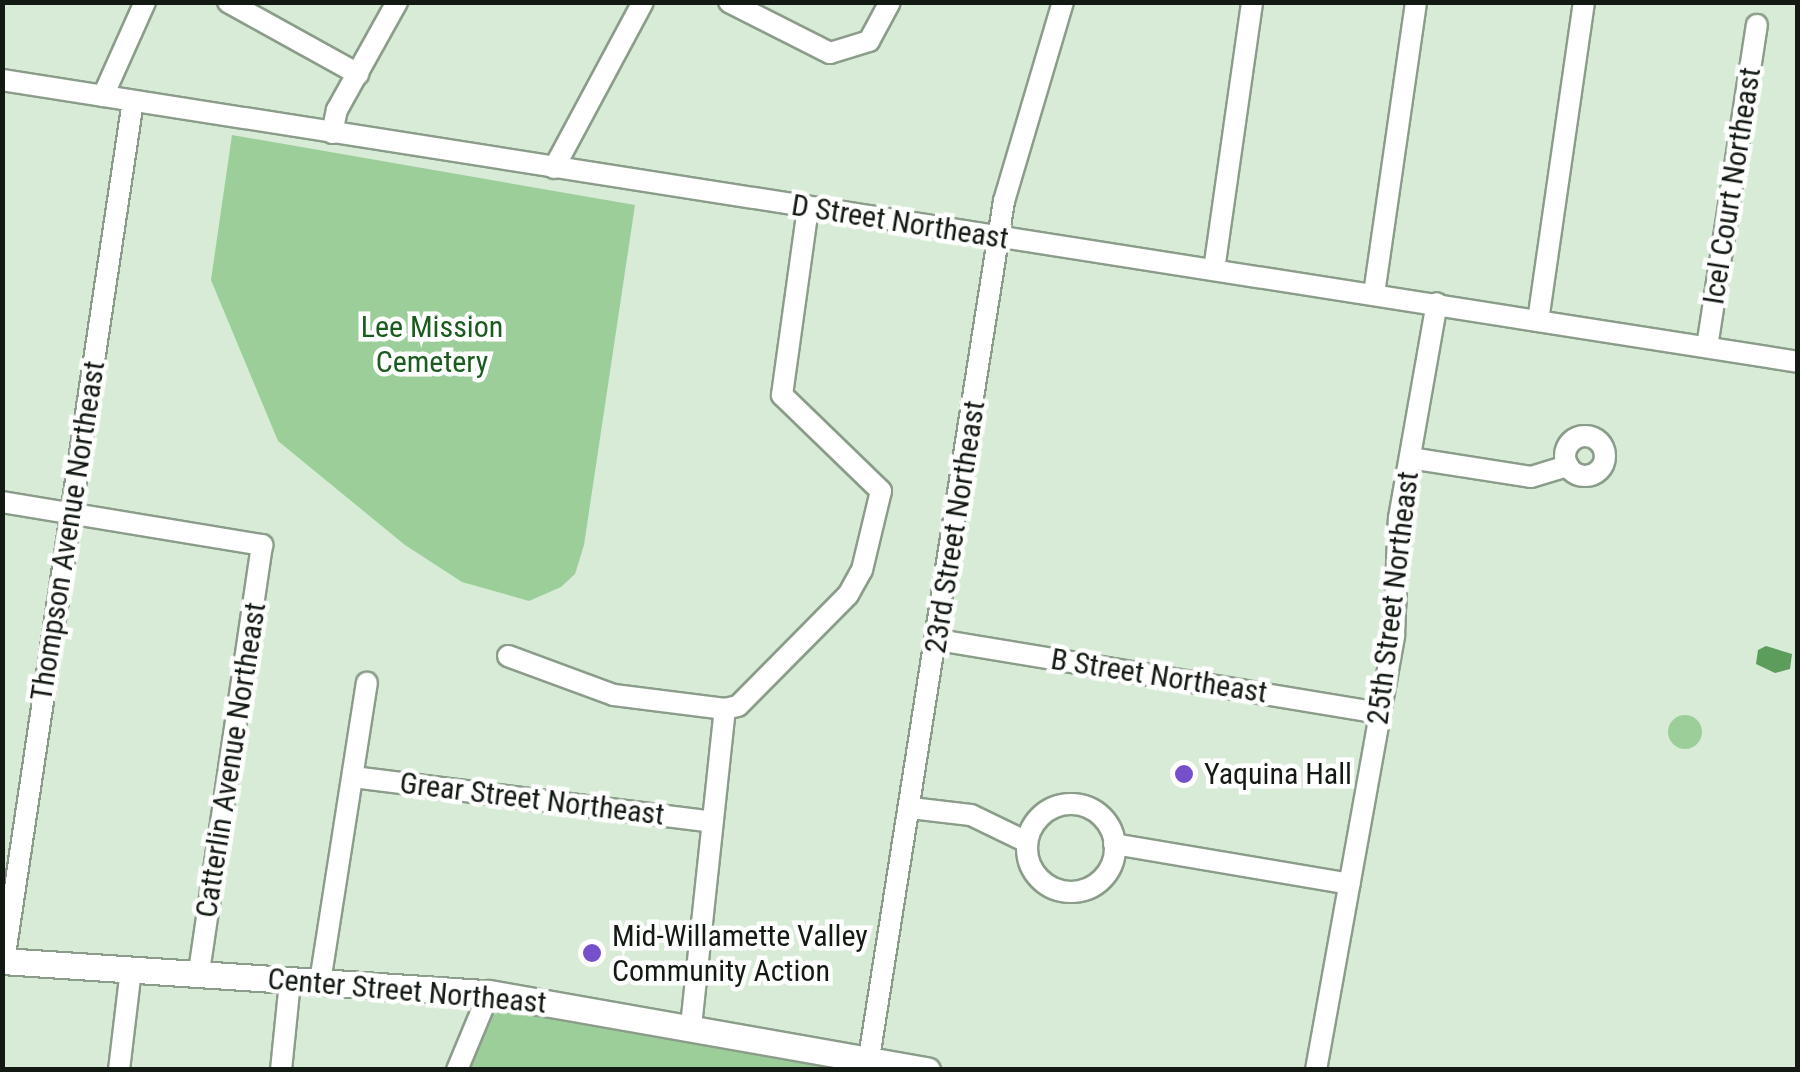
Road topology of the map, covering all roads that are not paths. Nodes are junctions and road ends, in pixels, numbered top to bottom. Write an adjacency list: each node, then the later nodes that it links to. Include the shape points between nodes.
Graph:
1 (146, 2): 14 (street)
2 (228, 2): 12 (street)
3 (398, 2): 12 (street)
4 (643, 2): 17 (street)
5 (728, 2): 6 (street, via 810,48 849,50 869,41)
6 (890, 2)
7 (1063, 2): 19 (street, 23rd Street Northeast, via 1022,126)
8 (1252, 2): 20 (street)
9 (1416, 2): 21 (street)
10 (1584, 2): 23 (street)
11 (1757, 25): 24 (street, Icel Court Northeast)
12 (358, 74): 16 (street)
13 (2, 80): 14 (street, D Street Northeast)
14 (104, 96): 15 (street, D Street Northeast)
15 (133, 100): 16 (street, D Street Northeast); 29 (street, Thompson Avenue Northeast)
16 (332, 133): 17 (street, D Street Northeast)
17 (554, 168): 18 (street, D Street Northeast)
18 (808, 208): 19 (street, D Street Northeast); 33 (street, via 782,395 859,465 880,498 862,570 848,594 738,706)
19 (998, 238): 20 (street, D Street Northeast); 30 (street, 23rd Street Northeast)
20 (1214, 270): 21 (street, D Street Northeast)
21 (1374, 294): 22 (street, D Street Northeast)
22 (1437, 304): 23 (street, D Street Northeast); 26 (street, 25th Street Northeast)
23 (1538, 321): 24 (street, D Street Northeast)
24 (1707, 347): 25 (street, D Street Northeast)
25 (1798, 362)
26 (1410, 458): 27 (street, via 1531,477); 34 (street, 25th Street Northeast)
27 (1568, 466)
28 (2, 502): 29 (street)
29 (71, 513): 41 (street, Thompson Avenue Northeast); 43 (street, Catterlin Avenue Northeast, via 262,544)
30 (938, 640): 34 (street, B Street Northeast); 36 (street, 23rd Street Northeast)
31 (508, 656): 33 (street, via 614,695)
32 (367, 683): 35 (street)
33 (725, 709): 37 (street)
34 (1381, 713): 40 (street, 25th Street Northeast)
35 (353, 776): 37 (street, Grear Street Northeast); 45 (street)
36 (911, 808): 38 (street, via 971,814); 48 (street, 23rd Street Northeast)
37 (712, 822): 47 (street)
38 (1027, 842): 39 (street, via 1040,817 1078,805 1103,818); 39 (street, via 1041,880 1075,892 1108,871)
39 (1114, 844): 40 (street)
40 (1350, 884): 53 (street, 25th Street Northeast)
41 (3, 961): 42 (main road, Center Street Northeast)
42 (131, 970): 43 (main road, Center Street Northeast); 49 (street)
43 (198, 974): 44 (main road, Center Street Northeast)
44 (290, 981): 45 (main road, Center Street Northeast); 50 (street)
45 (320, 982): 46 (main road, Center Street Northeast)
46 (490, 992): 47 (main road, Center Street Northeast); 51 (street)
47 (691, 1026): 48 (main road, Center Street Northeast)
48 (869, 1058): 52 (main road, Center Street Northeast)
49 (119, 1070)
50 (280, 1070)
51 (457, 1070)
52 (927, 1070)
53 (1316, 1070)

